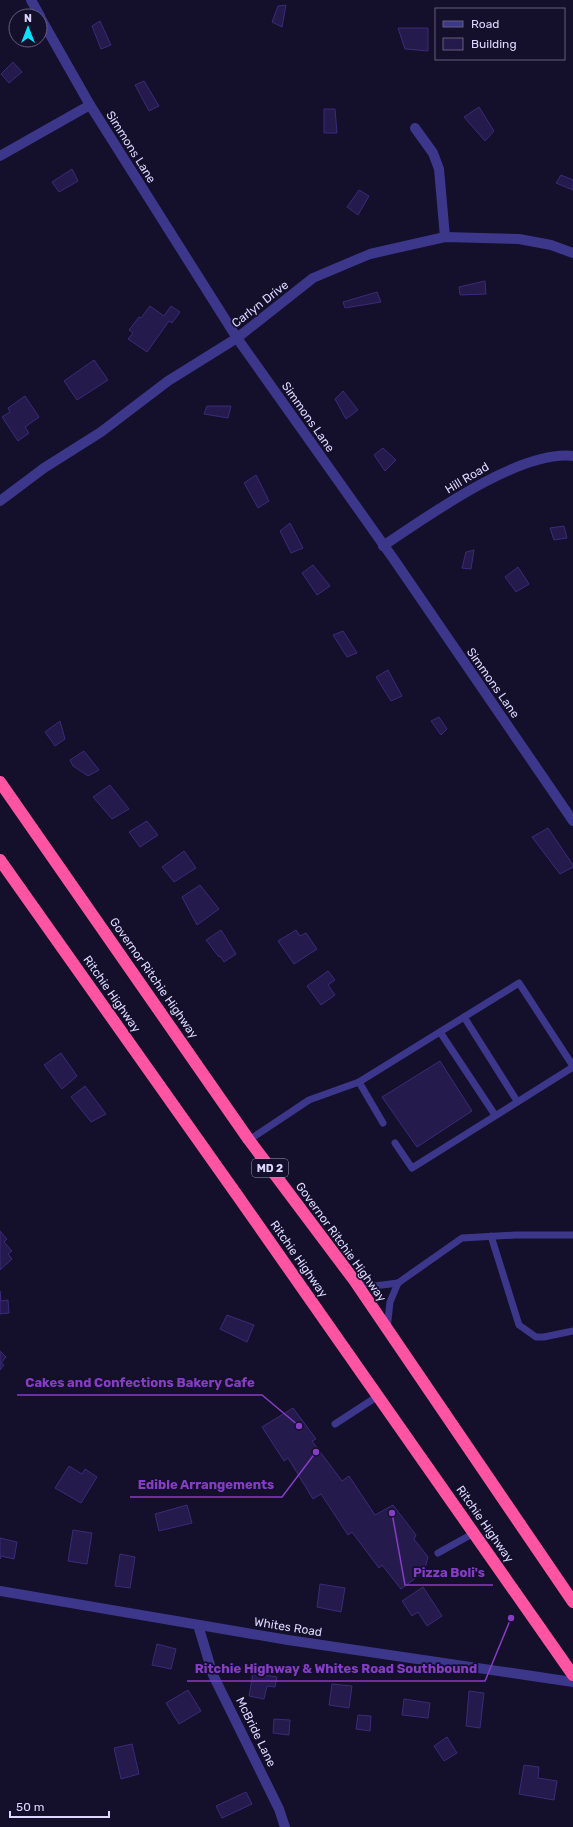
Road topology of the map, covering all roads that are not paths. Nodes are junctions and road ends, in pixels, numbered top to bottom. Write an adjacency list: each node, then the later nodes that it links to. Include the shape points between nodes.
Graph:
1 (48, 30): 2 (street, Simmons Lane)
2 (90, 106): 4 (street); 7 (street, Simmons Lane)
3 (415, 128): 5 (street, via 433,153 439,169)
4 (0, 156)
5 (445, 237): 6 (street, Carlyn Drive, via 519,239 551,245); 7 (street, Carlyn Drive, via 370,254 313,278)
6 (573, 253)
7 (236, 338): 9 (street, Carlyn Drive, via 168,381 101,432 44,468); 10 (street, Simmons Lane)
8 (573, 456): 10 (street, Hill Road, via 546,458 502,472 420,521)
9 (0, 501)
10 (384, 546): 12 (street, Simmons Lane)
11 (0, 782): 21 (highway, Governor Ritchie Highway / MD 2)
12 (573, 821)
13 (0, 860): 29 (highway, Ritchie Highway)
14 (464, 1017): 15 (lane); 16 (lane, via 519,983); 18 (lane)
15 (440, 1032): 17 (lane); 19 (lane)
16 (573, 1066): 18 (lane)
17 (359, 1082): 20 (lane); 21 (lane, via 309,1100)
18 (520, 1099): 19 (lane)
19 (495, 1115): 22 (lane, via 412,1168)
20 (383, 1123)
21 (249, 1140): 25 (highway, Governor Ritchie Highway / MD 2)
22 (395, 1143)
23 (573, 1235): 24 (lane)
24 (491, 1236): 26 (lane, via 462,1238); 28 (lane, via 519,1325 536,1337)
25 (354, 1280): 26 (lane, via 374,1286); 27 (highway, Governor Ritchie Highway / MD 2)
26 (398, 1283): 27 (lane, via 390,1302)
27 (387, 1330): 34 (highway, Governor Ritchie Highway / MD 2)
28 (573, 1331)
29 (378, 1396): 30 (lane); 31 (highway, Ritchie Highway)
30 (336, 1424)
31 (474, 1533): 32 (lane); 36 (highway, Ritchie Highway)
32 (438, 1554)
33 (0, 1591): 35 (street, Whites Road)
34 (573, 1602)
35 (198, 1625): 37 (street, Whites Road); 38 (street, McBride Lane, via 213,1674 279,1809)
36 (573, 1675)
37 (573, 1682)
38 (285, 1827)

